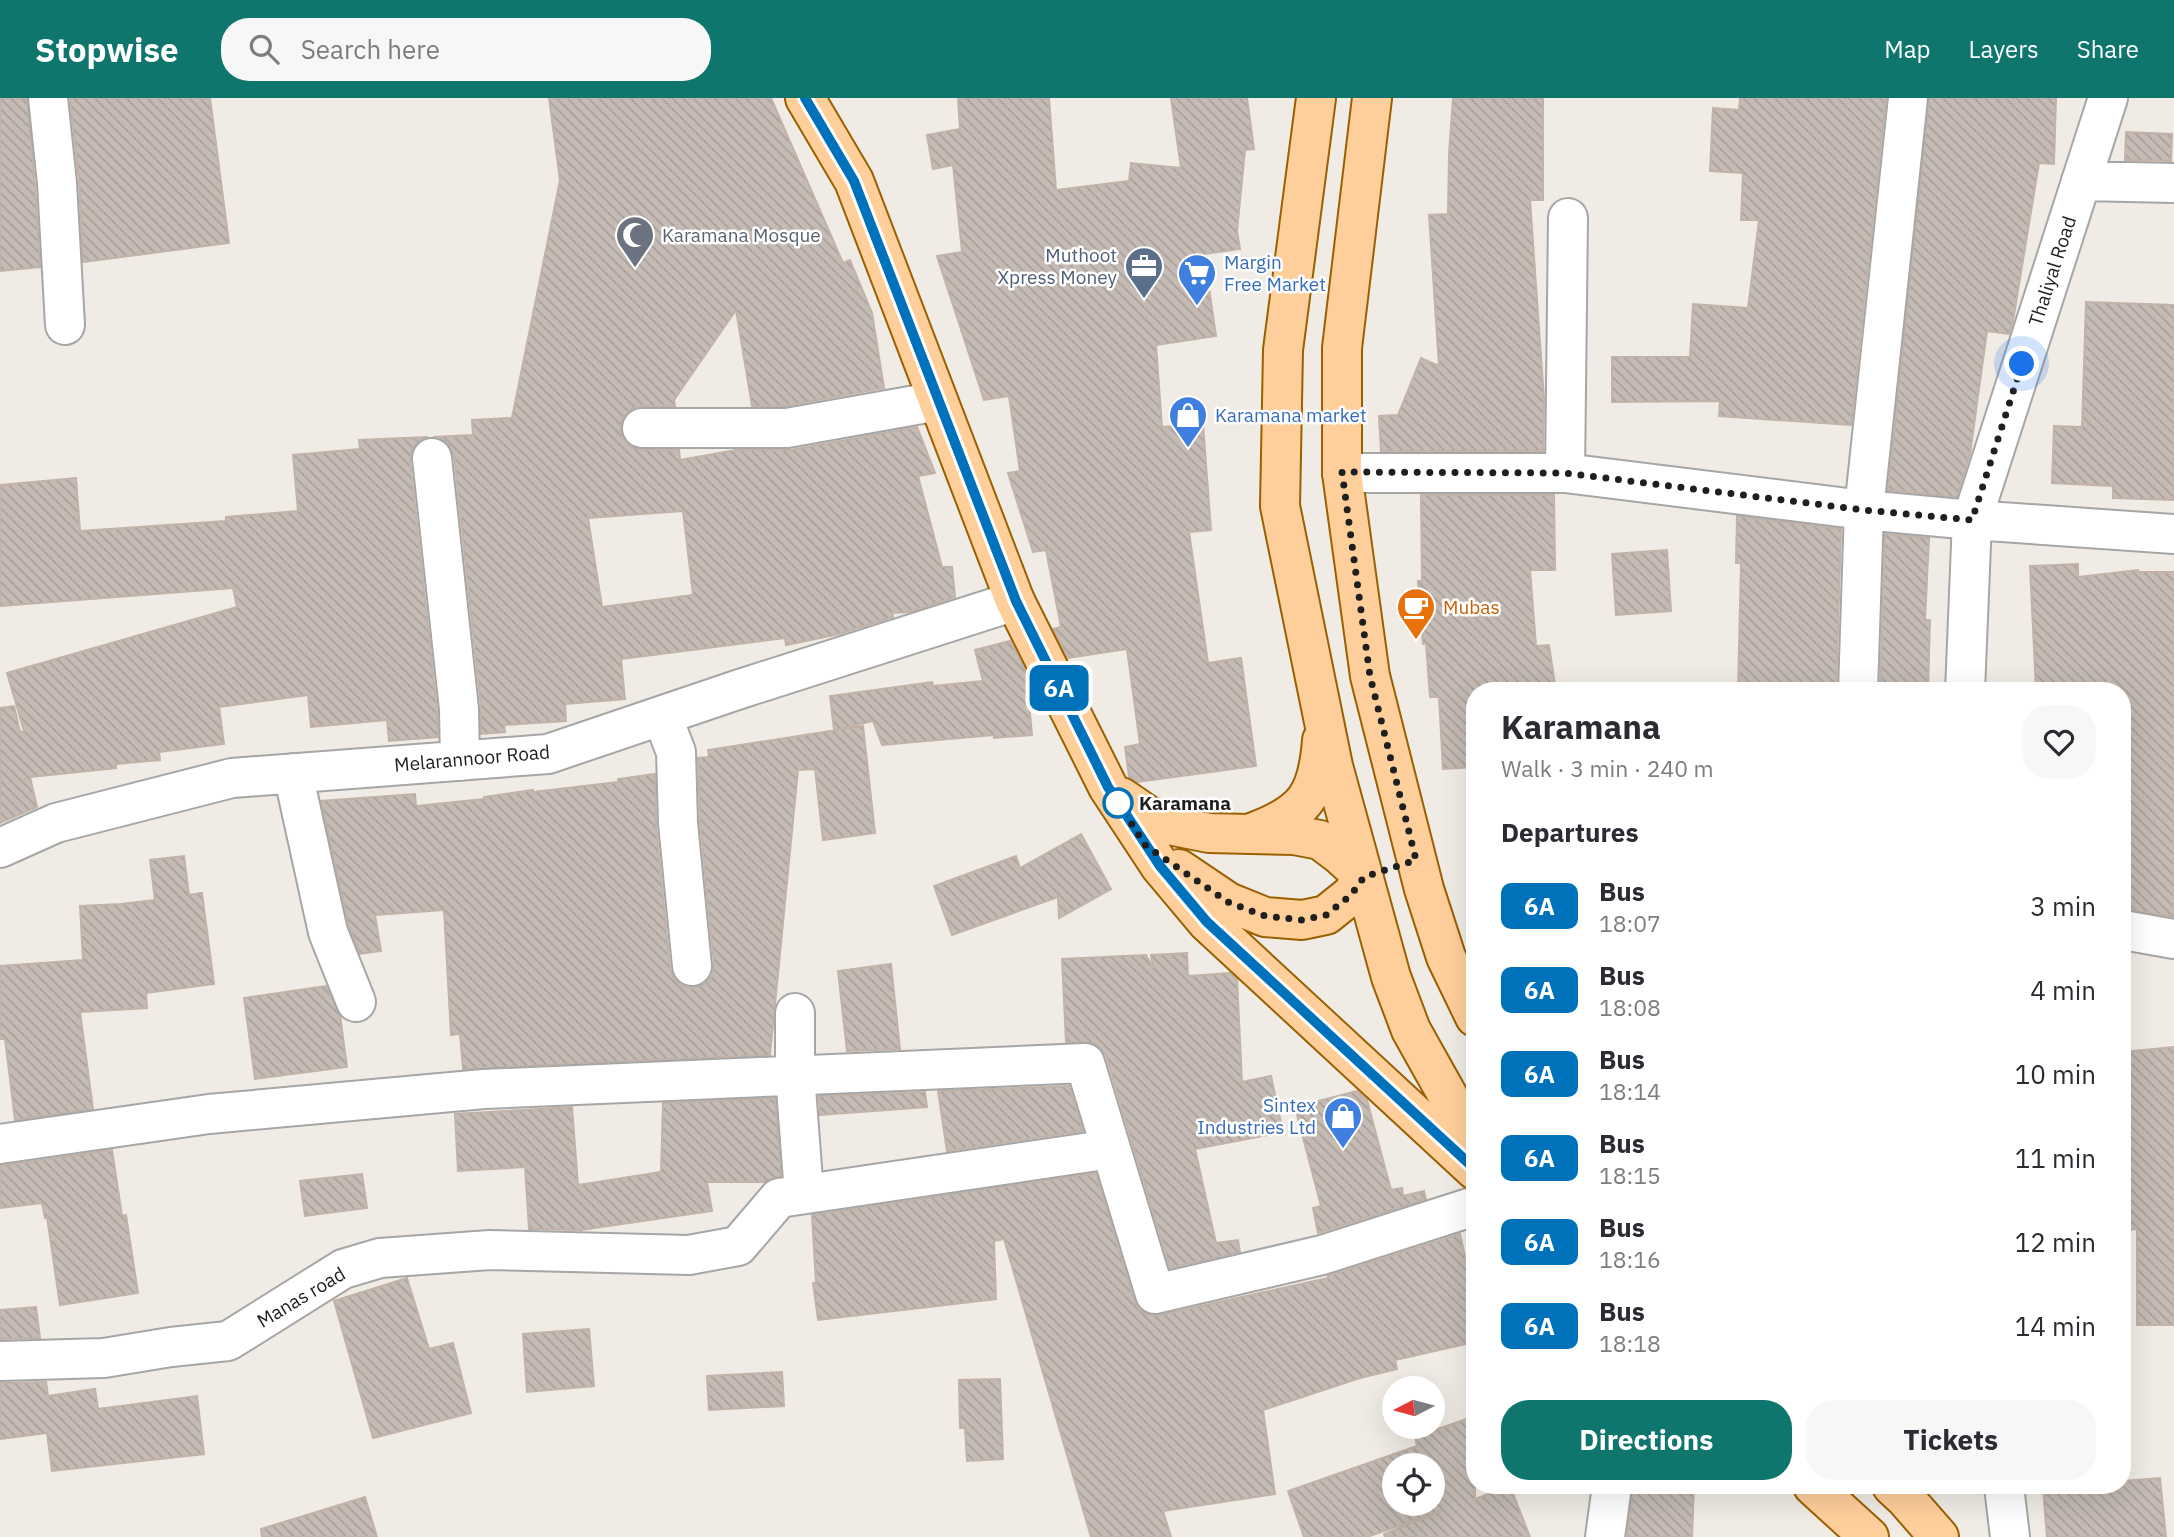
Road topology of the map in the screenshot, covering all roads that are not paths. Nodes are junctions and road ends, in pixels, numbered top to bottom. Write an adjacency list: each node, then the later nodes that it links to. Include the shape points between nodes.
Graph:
1 (48, 98): 10 (street)
2 (805, 98): 11 (main road, via 854,181)
3 (1316, 98): 23 (main road, via 1283,349 1280,506)
4 (1372, 98): 14 (main road, via 1342,348)
5 (1908, 98): 16 (street)
6 (2108, 98): 7 (street, Thaliyal Road)
7 (2081, 181): 8 (street); 17 (street, Thaliyal Road)
8 (2174, 183)
9 (1568, 218): 15 (street)
10 (65, 325)
11 (938, 401): 12 (street, via 787,428); 19 (main road)
12 (642, 428)
13 (432, 458): 24 (street, via 459,709)
14 (1342, 472): 15 (street); 30 (main road, via 1370,676)
15 (1565, 473): 16 (street)
16 (1864, 510): 17 (street); 20 (street)
17 (1972, 520): 18 (street); 21 (street, Thaliyal Road)
18 (2174, 534)
19 (1016, 601): 22 (street, Melarannoor Road); 26 (main road)
20 (1858, 682)
21 (1965, 682)
22 (662, 716): 24 (street, Melarannoor Road, via 548,754); 34 (street, via 677,752 678,823)
23 (1323, 720): 27 (main road, via 1320,768 1302,805 1282,821); 31 (main road)
24 (460, 761): 25 (street, Melarannoor Road)
25 (293, 773): 29 (street, Melarannoor Road, via 232,778 191,788 56,823); 36 (street, via 328,932)
26 (1108, 787): 27 (main road, via 1158,823 1209,833); 28 (main road)
27 (1252, 833): 31 (main road, via 1320,840)
28 (1146, 846): 31 (main road, via 1228,902 1265,916 1302,920 1326,915 1351,895); 42 (main road, via 1207,922)
29 (0, 848)
30 (1416, 860): 31 (main road); 35 (main road, via 1446,957)
31 (1364, 877): 39 (main road, via 1391,977 1411,1030)
32 (2131, 931): 33 (street)
33 (2174, 939)
34 (692, 966)
35 (1466, 998)
36 (356, 1002)
37 (795, 1013): 38 (street)
38 (795, 1075): 40 (street, via 484,1089 209,1114); 41 (street, via 1085,1063); 43 (street)
39 (1466, 1127)
40 (0, 1144)
41 (1111, 1149): 43 (street, Manas road); 44 (street, via 1155,1294 1322,1255)
42 (1466, 1162)
43 (804, 1194): 45 (street, Manas road, via 779,1198 738,1246 689,1255 490,1250 380,1258 343,1269 228,1341 104,1358)
44 (1466, 1209)
45 (0, 1361)
46 (1611, 1494): 50 (street)
47 (1822, 1494): 51 (main road)
48 (1901, 1494): 52 (main road)
49 (2005, 1494): 53 (street)
50 (1605, 1537)
51 (1869, 1537)
52 (1939, 1537)
53 (2010, 1537)

